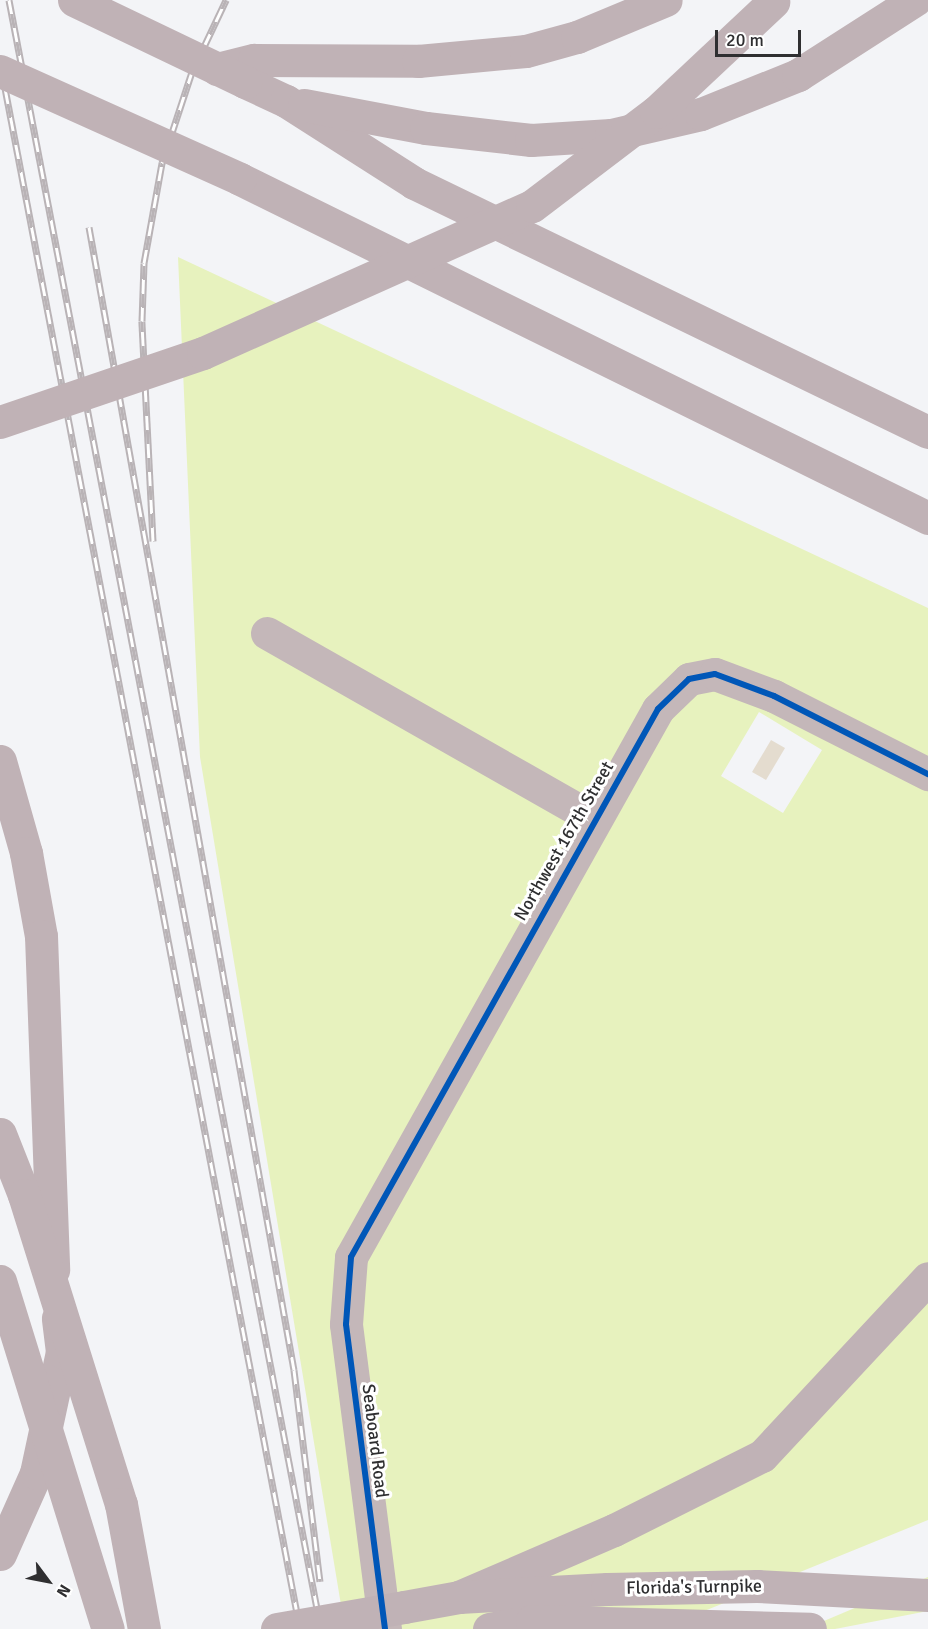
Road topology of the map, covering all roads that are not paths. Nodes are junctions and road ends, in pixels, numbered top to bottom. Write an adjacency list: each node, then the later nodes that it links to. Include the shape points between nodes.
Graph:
1 (74, 0): 5 (highway, bridge)
2 (666, 0): 5 (highway, via 577,37 505,54)
3 (915, 0): 7 (highway, via 798,75 700,114 611,135 531,140 426,128)
4 (774, 1): 8 (highway, bridge, via 656,112 532,206 203,353)
5 (238, 70): 7 (highway)
6 (0, 71): 10 (highway, bridge, via 240,179)
7 (286, 101): 9 (highway, via 414,183)
8 (0, 422)
9 (928, 432)
10 (928, 518)
11 (267, 633): 14 (street)
12 (0, 761): 19 (highway, via 26,853 40,936 51,1248 62,1352 36,1473)
13 (928, 774): 14 (street, Northwest 167th Street, via 747,684 715,674 690,679 673,690)
14 (593, 818): 16 (street, Northwest 167th Street)
15 (0, 1134): 24 (highway, bridge, via 24,1195 121,1504)
16 (351, 1257): 22 (street, Seaboard Road, via 346,1324)
17 (928, 1278): 21 (highway, via 762,1456 614,1530)
18 (0, 1281): 23 (highway, bridge)
19 (0, 1554)
20 (928, 1594): 21 (highway, Florida's Turnpike, via 757,1586)
21 (459, 1597): 22 (highway)
22 (394, 1618): 25 (highway, bridge)
23 (108, 1629)
24 (144, 1629)
25 (276, 1629)
26 (489, 1629): 27 (highway, via 532,1622)
27 (810, 1629)

